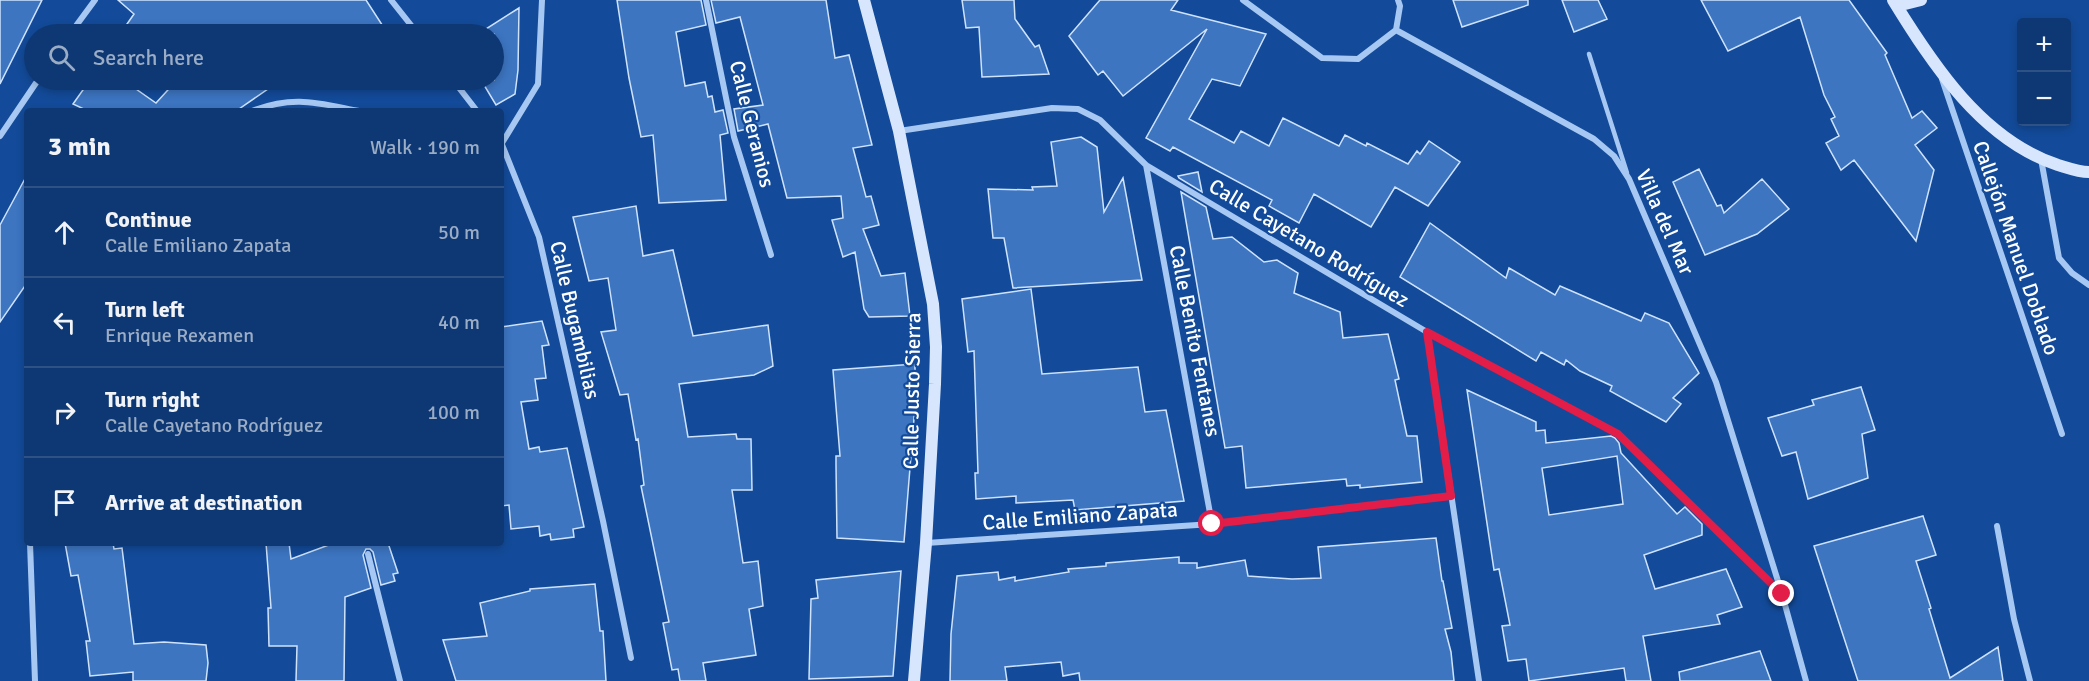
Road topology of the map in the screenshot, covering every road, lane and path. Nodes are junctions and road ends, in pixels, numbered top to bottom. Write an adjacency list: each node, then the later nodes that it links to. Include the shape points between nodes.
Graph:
1 (95, 0): 10 (street)
2 (391, 0): 11 (street)
3 (542, 0): 22 (street, Calle Bugambilias, via 538,84)
4 (706, 0): 28 (street, Calle Geranios, via 734,137)
5 (864, 0): 20 (street, Calle Justo Sierra)
6 (1243, 0): 12 (street, via 1322,58 1358,59)
7 (1398, 0): 12 (street)
8 (1921, 0): 9 (street)
9 (1895, 3): 14 (street)
10 (77, 24)
11 (410, 24)
12 (1396, 30): 27 (street, Villa del Mar, via 1593,139 1614,156)
13 (1589, 54): 27 (lane)
14 (1940, 72): 24 (street, via 2015,145); 31 (street, Callejón Manuel Doblado)
15 (31, 90): 21 (street)
16 (461, 90): 19 (street)
17 (260, 108): 18 (street, via 304,101)
18 (342, 108)
19 (475, 108)
20 (899, 131): 25 (street, Calle Cayetano Rodríguez, via 1052,108 1078,109 1100,120); 35 (street, Calle Justo Sierra, via 936,336)
21 (0, 136)
22 (504, 138)
23 (504, 150): 39 (street, Calle Bugambilias, via 539,237)
24 (2041, 159): 26 (street); 29 (street, via 2059,258)
25 (1146, 165): 30 (street, Calle Cayetano Rodríguez); 33 (street, Calle Benito Fentanes)
26 (2089, 172)
27 (1629, 178): 38 (street, Villa del Mar, via 1716,382)
28 (771, 255)
29 (2089, 285)
30 (1427, 332): 32 (street); 38 (street, Calle Cayetano Rodríguez, via 1618,434)
31 (2062, 434)
32 (1451, 496): 33 (street, Calle Emiliano Zapata); 43 (street)
33 (1212, 524): 35 (street, Calle Emiliano Zapata)
34 (1997, 526): 45 (street)
35 (926, 543): 42 (street, Calle Justo Sierra)
36 (30, 546): 40 (street)
37 (368, 554): 41 (street)
38 (1782, 594): 44 (street, Villa del Mar)
39 (631, 658)
40 (35, 681)
41 (400, 681)
42 (914, 681)
43 (1479, 681)
44 (1806, 681)
45 (2030, 681)

